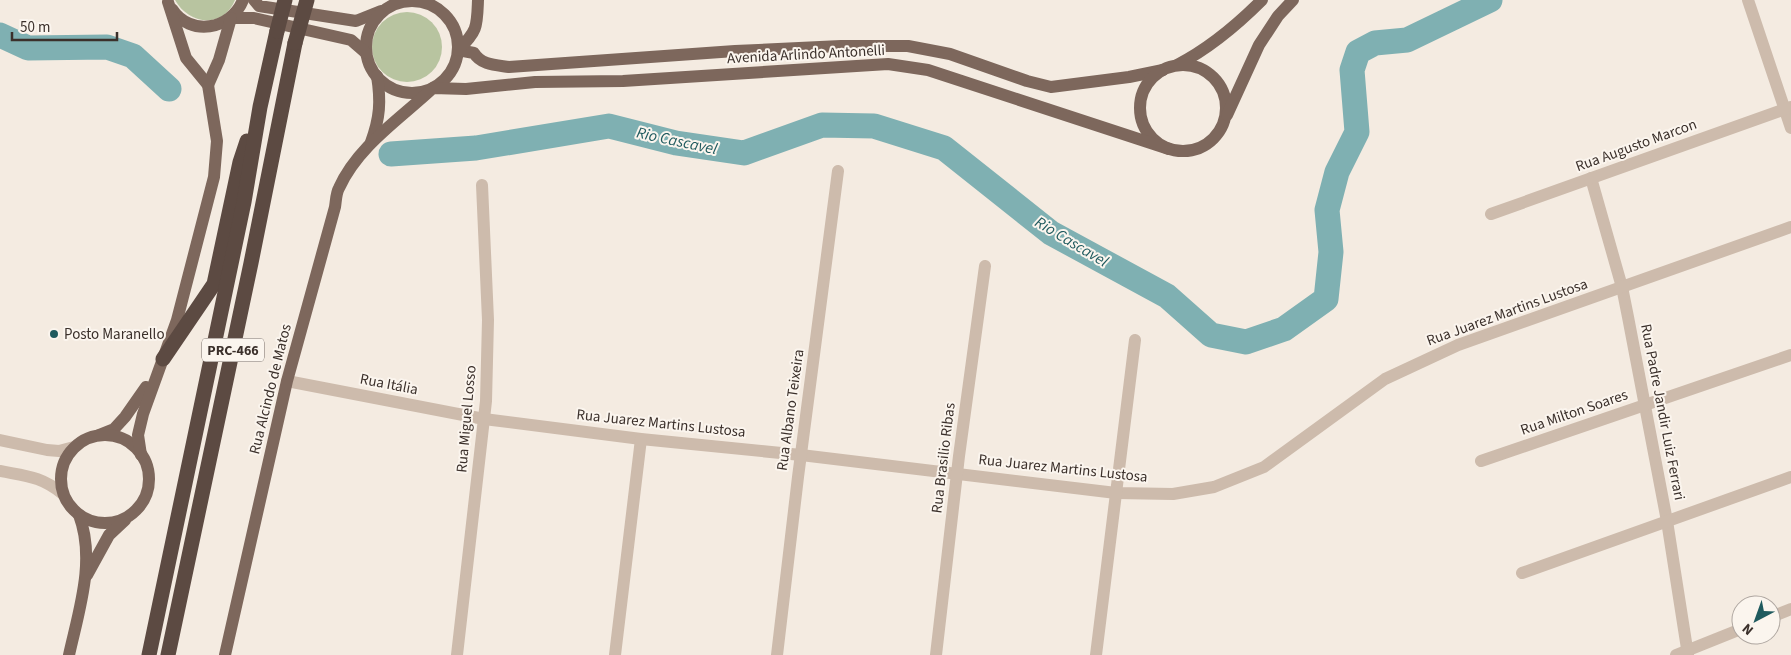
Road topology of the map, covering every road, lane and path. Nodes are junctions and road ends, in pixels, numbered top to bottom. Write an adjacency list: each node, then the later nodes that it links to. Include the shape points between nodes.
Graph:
1 (243, 0): 12 (main road)
2 (254, 0): 11 (main road, via 259,6 356,21)
3 (285, 0): 20 (highway, PRC-466, bridge)
4 (307, 0): 62 (highway, PRC-466, bridge, via 295,44)
5 (408, 0): 11 (main road); 13 (main road, via 431,5 450,20)
6 (478, 0): 13 (main road, via 476,27)
7 (1262, 0): 15 (main road, Avenida Arlindo Antonelli, via 1204,51)
8 (1293, 0): 22 (main road, Avenida Arlindo Antonelli, via 1259,45)
9 (1748, 0): 21 (street)
10 (167, 1): 12 (main road, via 181,19 201,28 222,24); 18 (main road, via 186,58)
11 (386, 9): 14 (main road, via 370,28)
12 (232, 18): 14 (main road, via 254,18 351,40); 18 (main road)
13 (458, 50): 16 (main road, Avenida Arlindo Antonelli, via 474,54 477,60 488,64 509,67 735,51 908,46 950,54 1051,87); 19 (main road, via 446,79)
14 (366, 53): 17 (main road)
15 (1177, 66): 16 (main road, Avenida Arlindo Antonelli); 22 (main road, Avenida Arlindo Antonelli, via 1191,66 1215,80 1223,92)
16 (1163, 70): 25 (main road, Avenida Arlindo Antonelli, via 1144,90 1140,104 1147,131)
17 (377, 76): 19 (main road, via 388,86 403,92); 24 (main road, Rua Alcindo de Matos, via 380,109)
18 (208, 86): 35 (main road, via 217,141 214,177 177,320)
19 (433, 88): 24 (main road, Rua Alcindo de Matos); 25 (main road, Avenida Arlindo Antonelli, via 623,81 888,64 928,70)
20 (260, 107): 35 (highway, PRC-466, via 240,162 214,284); 54 (highway, PRC-466, via 244,202)
21 (1788, 108): 23 (street); 27 (street, Rua Augusto Marcon)
22 (1225, 120): 25 (main road, Avenida Arlindo Antonelli, via 1209,143 1197,149)
23 (1791, 128)
24 (371, 142): 36 (main road, Rua Alcindo de Matos, via 338,189)
25 (1169, 149)
26 (838, 171): 44 (street, Rua Albano Teixeira)
27 (1591, 178): 29 (street, Rua Augusto Marcon); 32 (street, Rua Padre Jandir Luiz Ferrari)
28 (482, 185): 38 (street, Rua Miguel Losso, via 488,320)
29 (1491, 214)
30 (1791, 227): 32 (street, Rua Juarez Martins Lustosa)
31 (985, 266): 47 (street, Rua Brasilio Ribas)
32 (1622, 287): 37 (street, Rua Padre Jandir Luiz Ferrari); 49 (street, Rua Juarez Martins Lustosa, via 1458,345 1385,378 1264,467 1214,487 1173,494)
33 (1135, 340): 49 (street)
34 (1791, 355): 37 (street, Rua Milton Soares)
35 (163, 359): 39 (main road, via 125,417 114,429); 43 (main road, via 138,435)
36 (287, 381): 38 (street, Rua Itália); 63 (main road, Rua Alcindo de Matos)
37 (1646, 405): 45 (street, Rua Milton Soares); 53 (street, Rua Padre Jandir Luiz Ferrari)
38 (484, 419): 40 (street, Rua Juarez Martins Lustosa); 64 (street, Rua Miguel Losso)
39 (97, 436): 42 (main road); 43 (main road, via 122,439)
40 (641, 439): 44 (street, Rua Juarez Martins Lustosa); 65 (street)
41 (0, 440): 42 (street, via 47,450)
42 (74, 447): 50 (main road, via 62,469)
43 (141, 455): 52 (main road, via 147,468 146,495)
44 (801, 455): 47 (street, Rua Juarez Martins Lustosa); 66 (street, Rua Albano Teixeira)
45 (1481, 461)
46 (0, 471): 50 (street, via 39,478)
47 (958, 474): 49 (street, Rua Juarez Martins Lustosa); 67 (street, Rua Brasilio Ribas)
48 (1791, 477): 53 (street)
49 (1116, 493): 68 (street)
50 (63, 494): 51 (main road)
51 (79, 515): 52 (main road, via 104,524); 56 (main road, via 85,532)
52 (129, 516): 56 (main road, via 109,536)
53 (1667, 521): 55 (street); 58 (street, Rua Padre Jandir Luiz Ferrari)
54 (168, 565): 60 (highway, PRC-466); 61 (highway, PRC-466)
55 (1522, 573)
56 (86, 577): 59 (main road)
57 (1731, 633): 58 (street)
58 (1684, 654)
59 (69, 655)
60 (140, 655)
61 (149, 655)
62 (168, 655)
63 (225, 655)
64 (457, 655)
65 (615, 655)
66 (777, 655)
67 (936, 655)
68 (1096, 655)

